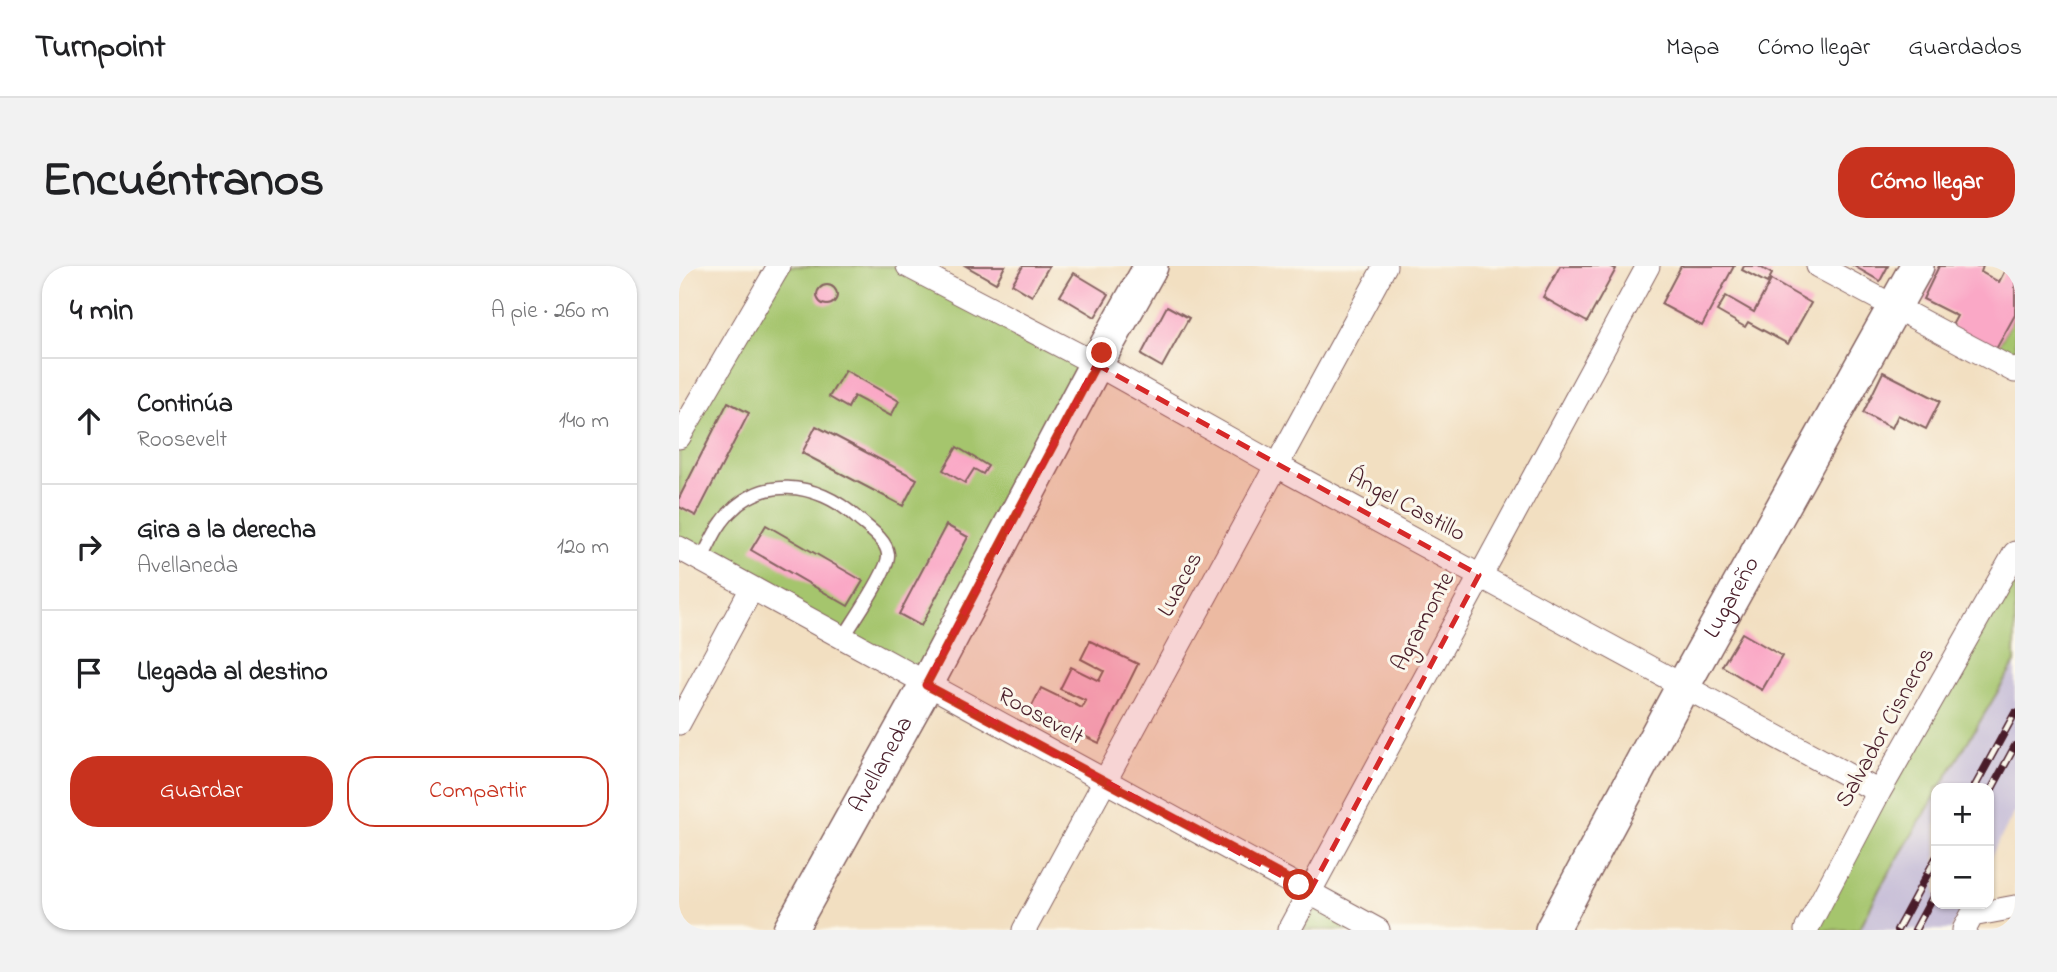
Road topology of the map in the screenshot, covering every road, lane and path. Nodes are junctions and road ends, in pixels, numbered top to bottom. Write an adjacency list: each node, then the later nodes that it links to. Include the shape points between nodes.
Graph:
1 (779, 266): 11 (street)
2 (908, 266): 9 (street, Ángel Castillo)
3 (1151, 266): 9 (street, Avellaneda)
4 (1385, 266): 12 (street, Luaces)
5 (1648, 266): 16 (street, Agramonte)
6 (1818, 266): 8 (street)
7 (1917, 266): 8 (street, Lugareño)
8 (1895, 307): 10 (street); 20 (street, Lugareño)
9 (1096, 364): 12 (street, Ángel Castillo); 19 (street, Avellaneda)
10 (2015, 371)
11 (679, 437)
12 (1276, 465): 16 (street, Ángel Castillo); 22 (street, Luaces)
13 (679, 548): 15 (street, Roosevelt)
14 (2015, 553): 23 (street, Salvador Cisneros)
15 (701, 560): 17 (street, Roosevelt); 18 (lane, via 722,522 743,501 786,486 817,493 849,511 883,542 889,556)
16 (1479, 575): 20 (street, Ángel Castillo); 24 (street, Agramonte)
17 (753, 588): 18 (street, Roosevelt); 21 (street)
18 (842, 638): 19 (street, Roosevelt)
19 (926, 685): 22 (street, Roosevelt); 27 (street, Avellaneda)
20 (1683, 687): 23 (street, Ángel Castillo); 31 (street, Lugareño)
21 (679, 723)
22 (1105, 782): 24 (street, Roosevelt); 28 (street, Luaces)
23 (1879, 792): 32 (street, Salvador Cisneros)
24 (1310, 891): 29 (street, Agramonte); 30 (street, Roosevelt)
25 (2015, 907): 26 (street)
26 (1968, 923)
27 (790, 930)
28 (1024, 930)
29 (1289, 930)
30 (1378, 930)
31 (1552, 930)
32 (1806, 930)

